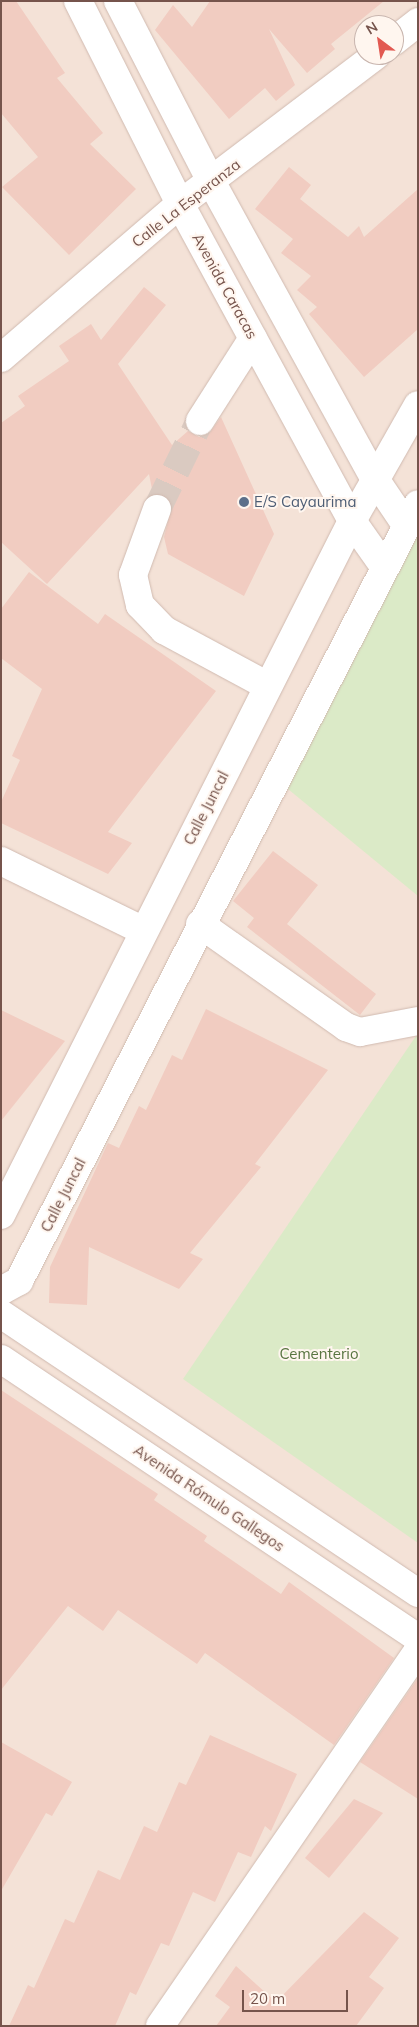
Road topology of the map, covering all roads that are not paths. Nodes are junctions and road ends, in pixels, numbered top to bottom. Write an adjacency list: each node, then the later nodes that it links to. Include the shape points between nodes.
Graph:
1 (78, 1): 7 (street, Avenida Caracas)
2 (118, 1): 6 (street)
3 (418, 22): 4 (street)
4 (404, 33)
5 (363, 65): 6 (street, Calle La Esperanza)
6 (212, 183): 7 (street, Calle La Esperanza); 12 (street)
7 (180, 204): 8 (street, Avenida Caracas); 9 (street, Calle La Esperanza)
8 (254, 338): 11 (street); 15 (street, Avenida Caracas)
9 (1, 358)
10 (418, 405): 12 (street, Calle Juncal)
11 (200, 420)
12 (375, 479): 14 (street); 15 (street, Calle Juncal)
13 (157, 509): 17 (street, via 133,575 140,605 164,630)
14 (412, 515): 16 (street, Calle Juncal)
15 (352, 521): 16 (street, Avenida Caracas); 17 (street, Calle Juncal)
16 (383, 565): 19 (street, Calle Juncal)
17 (268, 686): 20 (street, Calle Juncal)
18 (1, 862): 20 (street)
19 (200, 924): 21 (street, via 346,1027 378,1030); 23 (street, Calle Juncal, via 19,1281)
20 (144, 931): 22 (street, Calle Juncal)
21 (418, 1021)
22 (1, 1215)
23 (1, 1291)
24 (1, 1314): 26 (street)
25 (1, 1359): 27 (street, Avenida Rómulo Gallegos)
26 (418, 1593)
27 (418, 1638)
28 (418, 1650): 29 (street)
29 (160, 2026)

